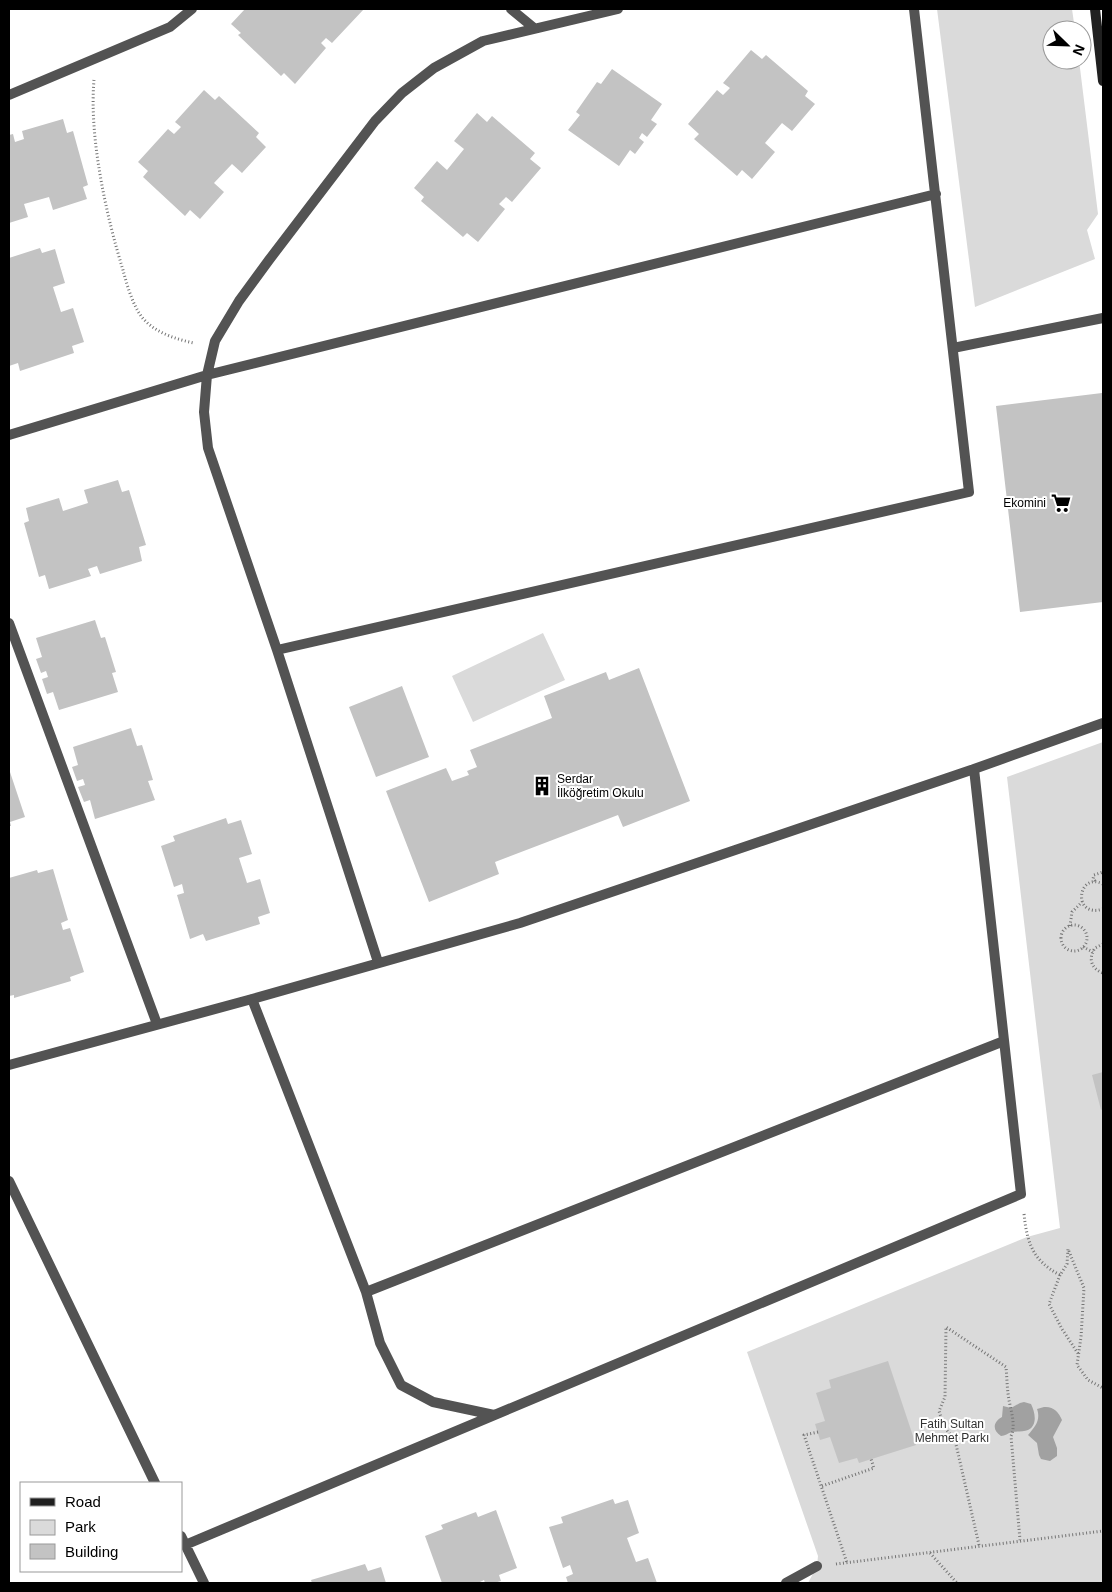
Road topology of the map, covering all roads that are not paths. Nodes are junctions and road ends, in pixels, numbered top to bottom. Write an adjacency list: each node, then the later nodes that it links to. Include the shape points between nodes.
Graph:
1 (192, 9): 8 (street, via 170,27)
2 (511, 9): 6 (street)
3 (618, 9): 6 (street)
4 (914, 9): 9 (street)
5 (1095, 9): 7 (main road)
6 (534, 28): 12 (street, via 483,41 434,68 402,93 375,121 239,301 216,341)
7 (1103, 80)
8 (9, 95)
9 (936, 194): 11 (street); 12 (street)
10 (1103, 318): 11 (street)
11 (953, 348): 15 (street, via 969,492)
12 (207, 375): 13 (street); 15 (street, via 204,412 208,448)
13 (9, 435)
14 (9, 623): 20 (street)
15 (277, 650): 18 (street)
16 (1103, 724): 17 (street)
17 (974, 769): 18 (street, via 520,923); 21 (street)
18 (378, 962): 19 (street)
19 (252, 999): 20 (street); 24 (street)
20 (157, 1024): 22 (street)
21 (1004, 1041): 24 (street); 25 (street, via 1021,1194)
22 (9, 1065)
23 (9, 1181): 26 (street)
24 (366, 1292): 25 (street, via 380,1343 401,1385 434,1402)
25 (494, 1415): 27 (street)
26 (156, 1482)
27 (183, 1540): 29 (street)
28 (818, 1566): 30 (street)
29 (204, 1583)
30 (786, 1583)

